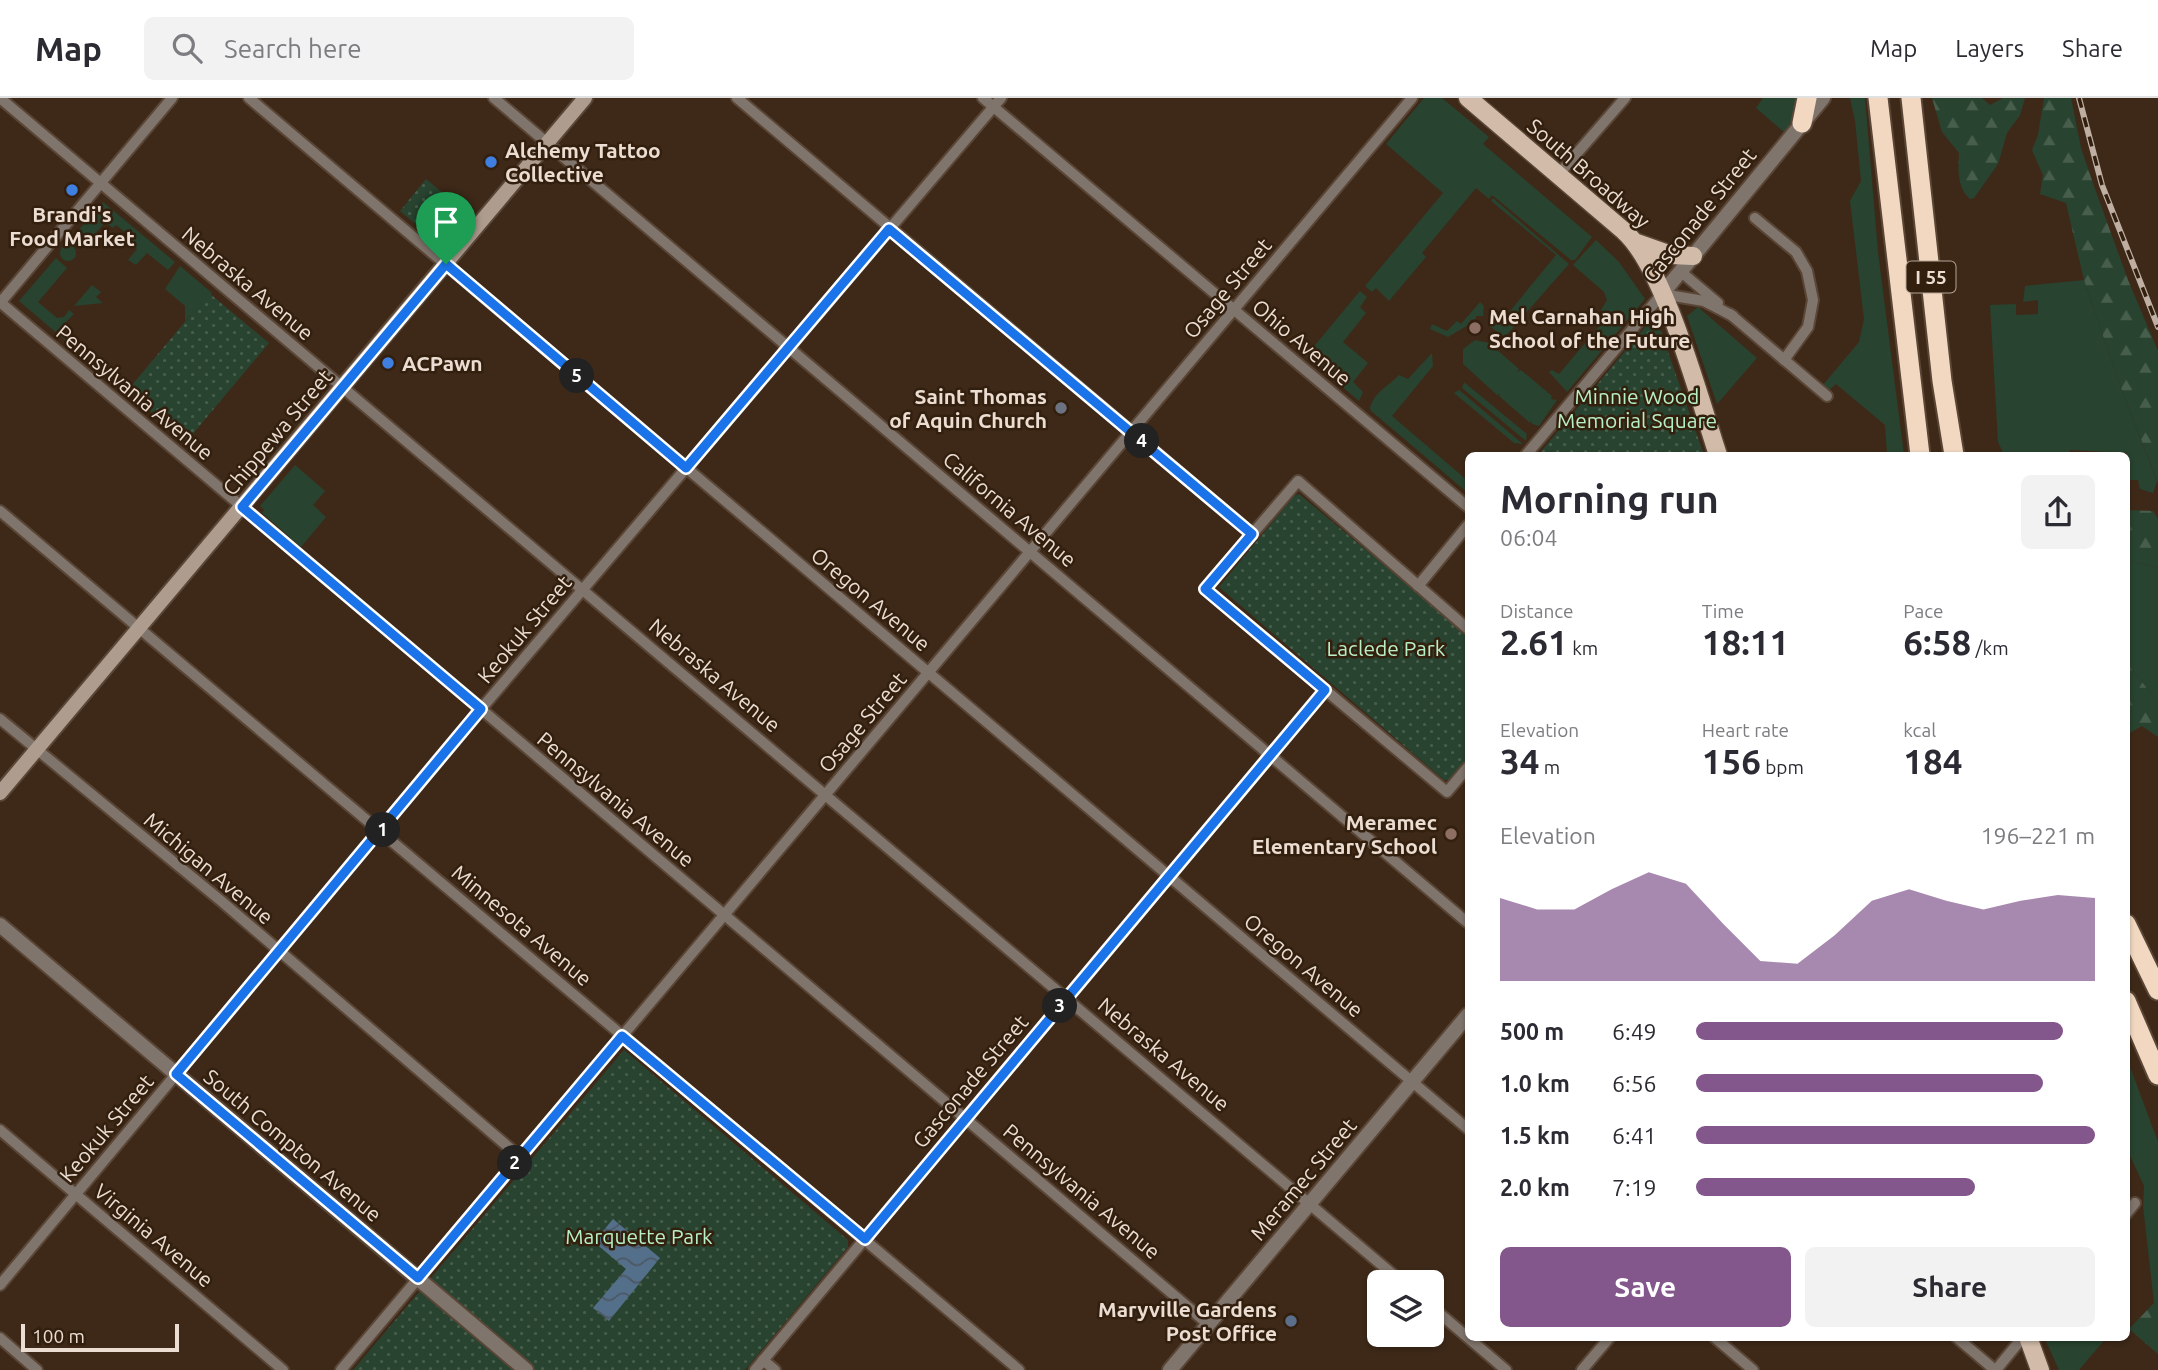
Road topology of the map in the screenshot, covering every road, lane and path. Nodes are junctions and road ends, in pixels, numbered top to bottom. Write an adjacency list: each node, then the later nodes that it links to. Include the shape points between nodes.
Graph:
1 (0, 98): 19 (street, Nebraska Avenue)
2 (172, 98): 19 (street)
3 (249, 98): 24 (street, Oregon Avenue)
4 (494, 98): 17 (street, California Avenue)
5 (585, 98): 17 (main road, Chippewa Street)
6 (737, 98): 21 (street)
7 (984, 98): 15 (street, Ohio Avenue)
8 (1412, 98): 28 (street, Osage Street)
9 (1468, 98): 18 (main road, South Broadway)
10 (1625, 98): 18 (street)
11 (1807, 98): 16 (highway)
12 (1823, 98): 16 (street, Gasconade Street)
13 (1878, 98): 37 (highway, I 55)
14 (1911, 98): 38 (highway, I 55)
15 (997, 102): 21 (street, Keokuk Street); 28 (street, Ohio Avenue)
16 (1802, 123): 23 (street, Gasconade Street)
17 (547, 143): 24 (main road, Chippewa Street); 30 (street, California Avenue)
18 (1559, 175): 22 (main road, South Broadway)
19 (100, 183): 27 (street); 32 (street, Nebraska Avenue)
20 (1755, 218): 31 (street, via 1797,252 1813,300 1808,327)
21 (889, 229): 30 (street, Keokuk Street); 34 (street)
22 (1637, 243): 23 (main road, via 1671,255); 26 (main road, South Broadway)
23 (1693, 256): 25 (street, Gasconade Street)
24 (446, 264): 32 (main road, Chippewa Street); 39 (street, Oregon Avenue)
25 (1680, 271): 26 (street, Gasconade Street); 29 (street)
26 (1662, 294): 29 (street, via 1704,301); 35 (street, Gasconade Street); 36 (main road, South Broadway)
27 (0, 303): 41 (street, Pennsylvania Avenue)
28 (1234, 310): 34 (street, Osage Street); 40 (street, Ohio Avenue)
29 (1733, 316): 31 (street)
30 (789, 348): 39 (street, Keokuk Street); 45 (street, California Avenue)
31 (1784, 360): 33 (street)
32 (342, 387): 41 (main road, Chippewa Street); 47 (street, Nebraska Avenue)
33 (1826, 396)
34 (1131, 432): 44 (street); 45 (street, Osage Street)
35 (1529, 452)
36 (1717, 452)
37 (1920, 452)
38 (1954, 452)
39 (686, 468): 47 (street, Keokuk Street); 50 (street, Oregon Avenue)
40 (1465, 504)
41 (242, 507): 49 (main road, Chippewa Street); 52 (street, Pennsylvania Avenue)
42 (0, 511): 49 (street, Minnesota Avenue)
43 (1465, 529): 46 (street)
44 (1252, 534): 46 (street, via 1297,481); 51 (street, via 1205,589)
45 (1030, 553): 50 (street, Osage Street); 55 (street, California Avenue)
46 (1418, 586): 48 (street)
47 (583, 589): 52 (street, Keokuk Street); 58 (street, Nebraska Avenue)
48 (1465, 626)
49 (140, 628): 54 (main road, Chippewa Street); 59 (street, Minnesota Avenue)
50 (928, 673): 58 (street, Osage Street); 60 (street, Oregon Avenue)
51 (1325, 690): 55 (street, Gasconade Street); 56 (street, via 1447,792)
52 (481, 709): 59 (street, Keokuk Street); 61 (street, Pennsylvania Avenue)
53 (0, 719): 54 (street, Michigan Avenue)
54 (36, 750): 57 (main road, Chippewa Street); 65 (street, Michigan Avenue)
55 (1270, 755): 60 (street, Gasconade Street); 62 (street, California Avenue)
56 (1465, 771)
57 (0, 793)
58 (827, 795): 61 (street, Osage Street); 67 (street, Nebraska Avenue)
59 (381, 832): 65 (street, Keokuk Street); 70 (street, Minnesota Avenue)
60 (1169, 876): 67 (street, Gasconade Street); 73 (street, Oregon Avenue)
61 (725, 915): 70 (street, Osage Street); 74 (street, Pennsylvania Avenue)
62 (1465, 920)
63 (0, 925): 71 (street, South Compton Avenue)
64 (2130, 932): 66 (highway)
65 (280, 952): 71 (street, Keokuk Street); 77 (street, Michigan Avenue)
66 (2158, 990)
67 (1067, 998): 74 (street, Gasconade Street); 79 (street, Nebraska Avenue)
68 (2130, 1010): 72 (highway)
69 (1465, 1019): 73 (street, Meramec Street)
70 (622, 1036): 77 (street, Osage Street); 82 (street, Minnesota Avenue)
71 (176, 1074): 78 (street, Keokuk Street); 84 (street, South Compton Avenue)
72 (2158, 1076)
73 (1412, 1082): 75 (street, Oregon Avenue); 79 (street, Meramec Street)
74 (965, 1119): 82 (street, Gasconade Street); 87 (street, Pennsylvania Avenue)
75 (1465, 1126)
76 (0, 1130): 78 (street, Virginia Avenue)
77 (520, 1157): 84 (street, Osage Street)
78 (76, 1194): 85 (street, Keokuk Street); 98 (street, Virginia Avenue)
79 (1310, 1203): 83 (street, Nebraska Avenue); 87 (street, Meramec Street)
80 (2135, 1203): 81 (street)
81 (2130, 1209)
82 (865, 1239): 96 (street, Gasconade Street); 103 (street, Minnesota Avenue)
83 (1388, 1270)
84 (418, 1278): 99 (street, Osage Street); 100 (street, South Compton Avenue)
85 (0, 1284)
86 (1444, 1317): 88 (street)
87 (1208, 1324): 104 (street, Meramec Street)
88 (1465, 1335)
89 (0, 1338): 97 (street)
90 (1472, 1341): 105 (street)
91 (1607, 1341): 106 (street)
92 (1719, 1341): 107 (street)
93 (1961, 1341): 108 (street)
94 (2021, 1341): 108 (street)
95 (2027, 1341): 109 (main road)
96 (763, 1360): 101 (street, Gasconade Street); 102 (street)
97 (37, 1370)
98 (282, 1370)
99 (341, 1370)
100 (526, 1370)
101 (755, 1370)
102 (775, 1370)
103 (1019, 1370)
104 (1170, 1370)
105 (1506, 1370)
106 (1582, 1370)
107 (1753, 1370)
108 (1995, 1370)
109 (2040, 1370)

